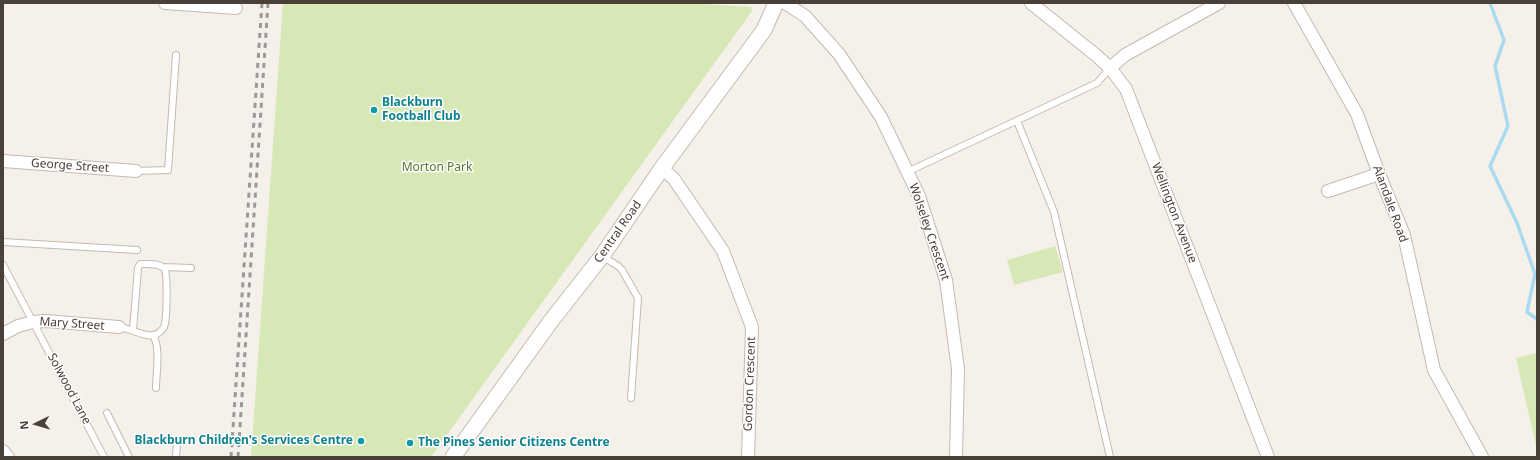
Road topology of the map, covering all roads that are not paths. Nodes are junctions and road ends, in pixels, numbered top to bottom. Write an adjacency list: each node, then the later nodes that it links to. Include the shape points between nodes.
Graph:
1 (165, 3): 7 (street)
2 (776, 3): 12 (street, Central Road, via 764,30)
3 (784, 3): 14 (street, Wolseley Crescent, via 805,16 839,54 881,117)
4 (1031, 3): 9 (street, Wellington Avenue)
5 (1219, 3): 9 (street, via 1125,55)
6 (1294, 3): 15 (street, Alandale Road, via 1357,114)
7 (238, 6)
8 (176, 55): 13 (lane, via 168,170)
9 (1110, 68): 10 (lane, via 1097,84); 41 (street, Wellington Avenue, via 1126,89)
10 (1017, 121): 14 (lane); 40 (lane, via 1054,212)
11 (3, 161): 13 (street, George Street)
12 (662, 168): 19 (street, Central Road); 38 (street, Gordon Crescent, via 674,179 723,251 752,327)
13 (136, 171)
14 (907, 172): 39 (street, Wolseley Crescent, via 919,196 946,280 958,369)
15 (1379, 174): 16 (street); 42 (street, Alandale Road, via 1404,235 1434,370)
16 (1328, 191)
17 (3, 242): 18 (lane)
18 (137, 250)
19 (602, 256): 29 (lane, via 622,270 638,298); 37 (street, Central Road)
20 (3, 265): 23 (lane, Solwood Lane)
21 (163, 267): 22 (lane); 25 (lane, via 140,264 138,268); 27 (lane, via 167,276 165,326)
22 (191, 268)
23 (33, 322): 24 (street, Mary Street); 26 (street, Mary Street); 34 (lane, Solwood Lane)
24 (119, 327): 25 (lane)
25 (133, 330): 27 (lane)
26 (3, 334)
27 (153, 336): 28 (lane, via 157,349)
28 (156, 388)
29 (631, 398)
30 (107, 413): 35 (lane)
31 (177, 443): 36 (lane)
32 (3, 451): 33 (street)
33 (8, 457)
34 (104, 457)
35 (130, 457)
36 (176, 457)
37 (453, 457)
38 (748, 457)
39 (956, 457)
40 (1110, 457)
41 (1268, 457)
42 (1482, 457)

